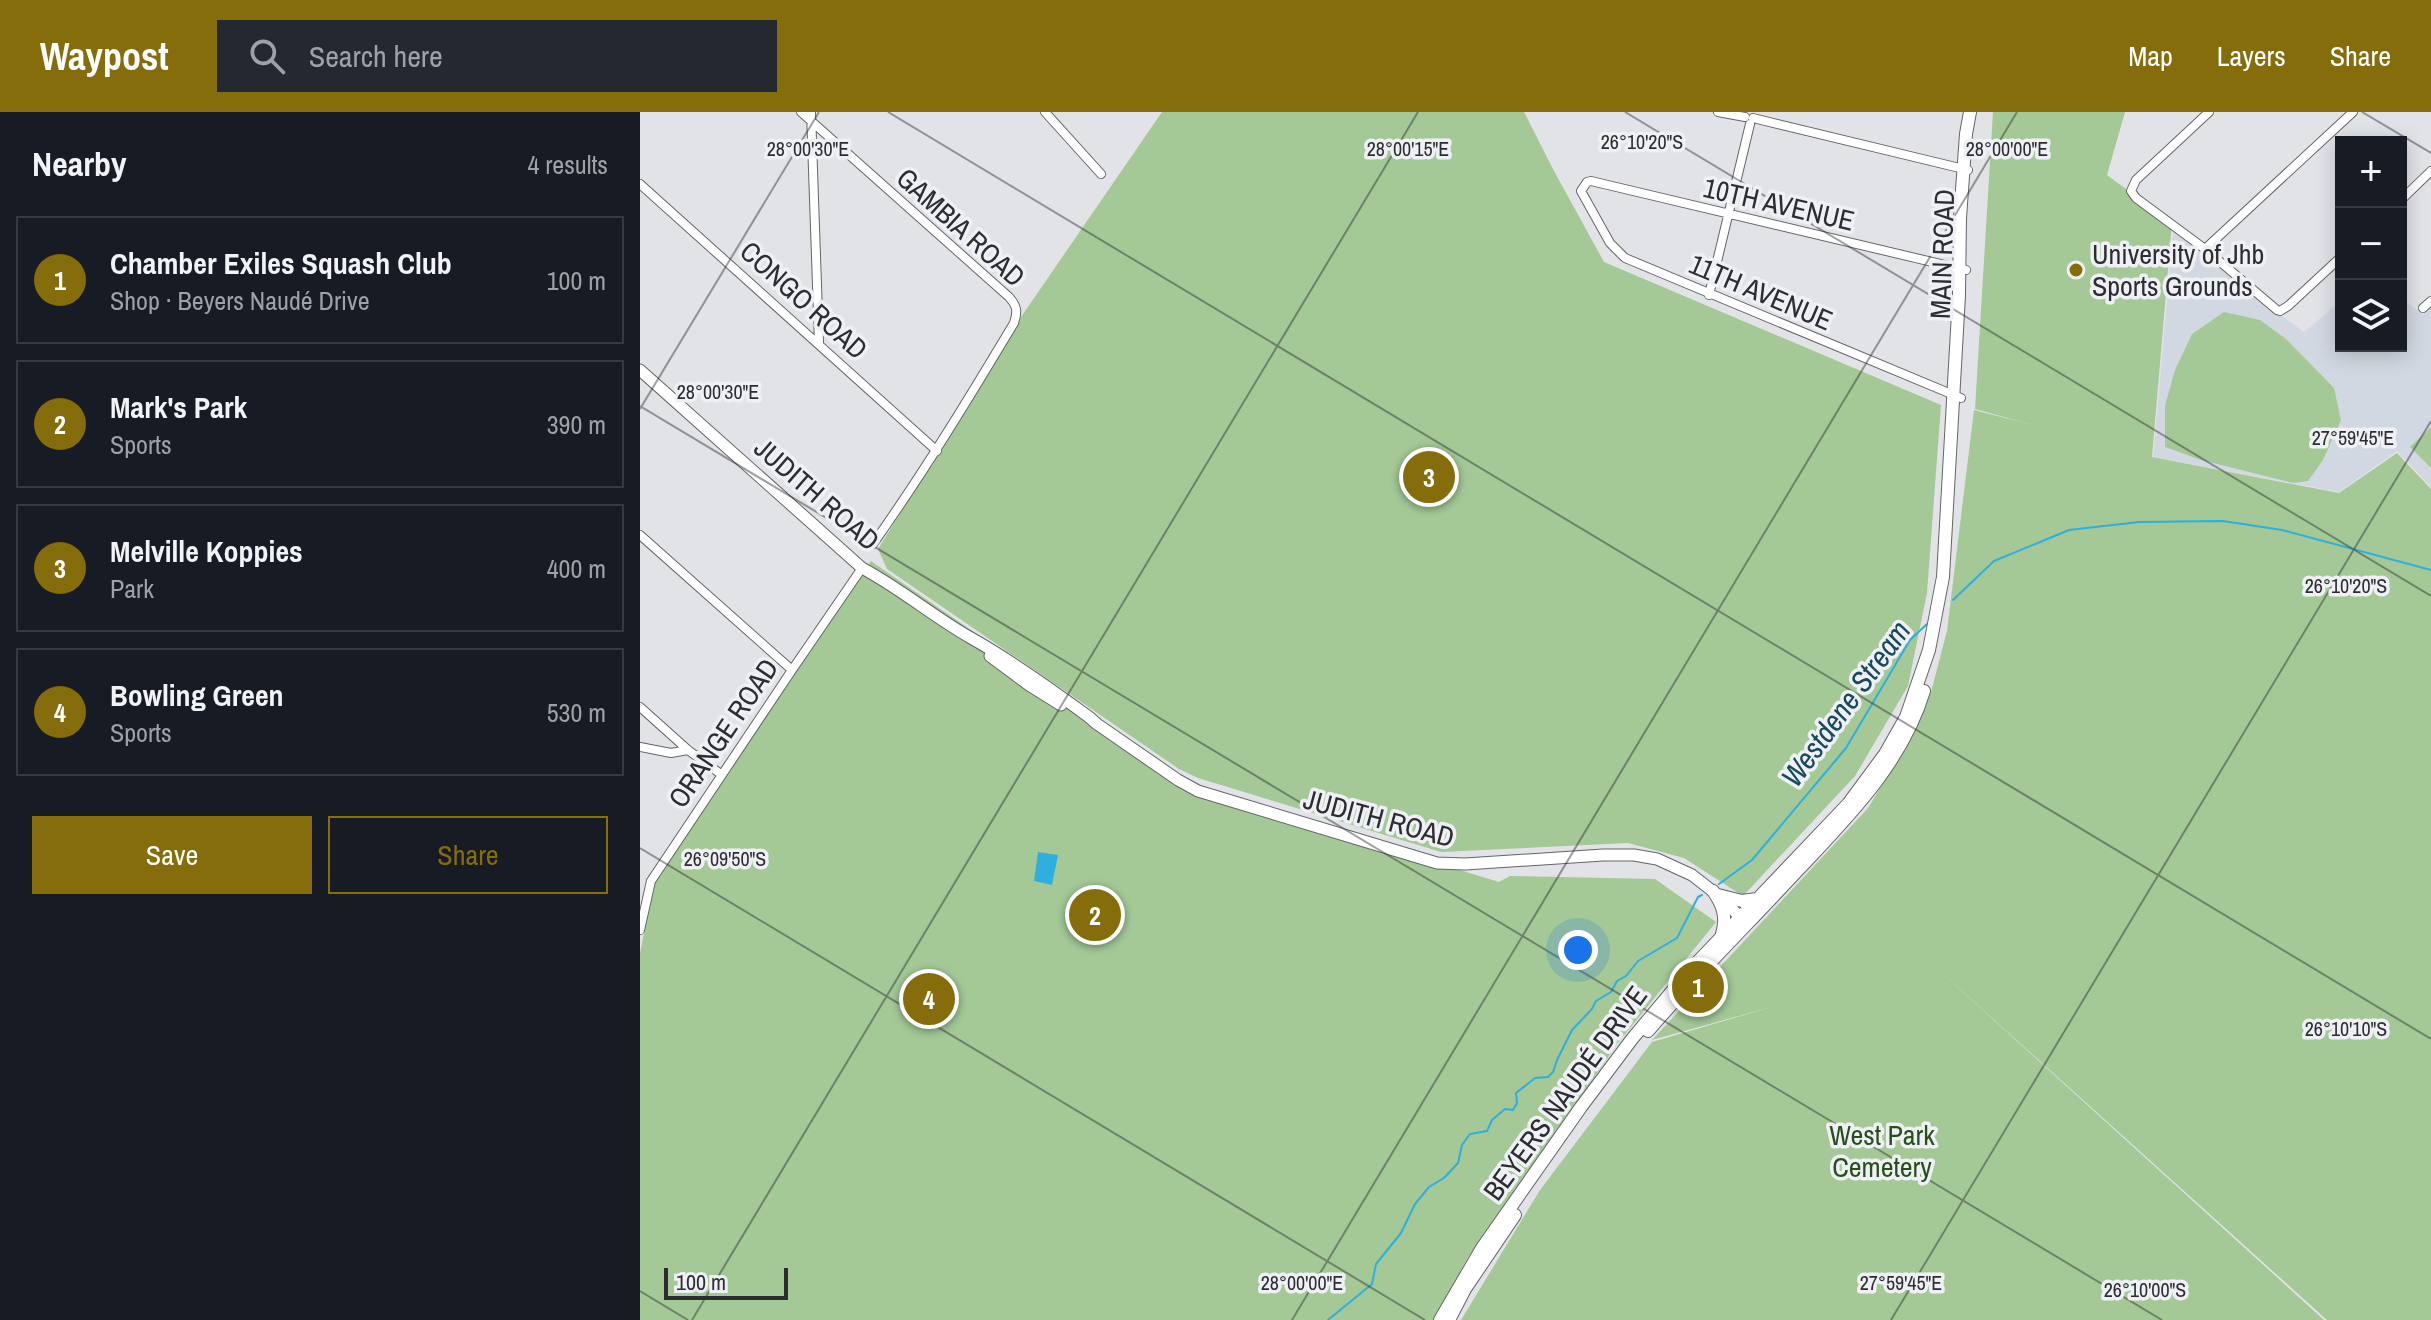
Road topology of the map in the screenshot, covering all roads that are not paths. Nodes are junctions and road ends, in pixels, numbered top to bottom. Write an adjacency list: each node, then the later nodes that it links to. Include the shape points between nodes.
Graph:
1 (801, 112): 8 (street, GAMBIA ROAD)
2 (1045, 112): 12 (street)
3 (1718, 112): 9 (street)
4 (1970, 112): 10 (main road, MAIN ROAD)
5 (1977, 112): 10 (main road, MAIN ROAD)
6 (2209, 112): 17 (street, via 2132,187 2133,195)
7 (2353, 112): 17 (street)
8 (811, 117): 23 (street); 26 (street, GAMBIA ROAD, via 1015,304 1014,323)
9 (1749, 118): 10 (street); 16 (street)
10 (1966, 170): 19 (main road, MAIN ROAD)
11 (2431, 171): 15 (street)
12 (1101, 174)
13 (640, 184): 23 (street, CONGO ROAD)
14 (1584, 185): 16 (street, 10TH AVENUE, via 1591,181); 20 (street, 11TH AVENUE, via 1581,191 1617,252)
15 (2407, 194)
16 (1727, 214): 19 (street, 10TH AVENUE); 20 (street)
17 (2205, 249): 18 (street, via 2280,311)
18 (2335, 263)
19 (1963, 269): 25 (main road, MAIN ROAD)
20 (1709, 295): 25 (street, 11TH AVENUE)
21 (2431, 301): 22 (street)
22 (2423, 308)
23 (819, 343): 26 (street, CONGO ROAD)
24 (640, 370): 29 (street, JUDITH ROAD)
25 (1957, 397): 37 (main road, BEYERS NAUDÉ DRIVE, via 1943,577 1935,629 1914,697 1859,790); 38 (main road, BEYERS NAUDÉ DRIVE, via 1948,588 1916,715 1866,795)
26 (937, 451): 28 (street)
27 (640, 535): 30 (street)
28 (873, 544)
29 (862, 568): 30 (street, ORANGE ROAD); 36 (street, JUDITH ROAD, via 973,639 1040,693 1202,793 1437,863 1648,857 1679,868)
30 (792, 670): 34 (street, ORANGE ROAD)
31 (640, 707): 33 (street)
32 (640, 747): 33 (street, via 671,753)
33 (688, 750): 34 (street)
34 (722, 775): 35 (street, ORANGE ROAD)
35 (644, 888): 39 (street, ORANGE ROAD)
36 (1715, 893): 37 (main road, via 1742,901); 38 (street, JUDITH ROAD); 40 (main road, via 1725,916)
37 (1757, 899): 38 (main road, BEYERS NAUDÉ DRIVE)
38 (1743, 921): 40 (main road, BEYERS NAUDÉ DRIVE); 42 (main road, BEYERS NAUDÉ DRIVE, via 1629,1055 1508,1225)
39 (640, 930)
40 (1721, 937): 41 (main road, BEYERS NAUDÉ DRIVE, via 1663,1000 1581,1107 1482,1248)
41 (1440, 1320)
42 (1449, 1320)

